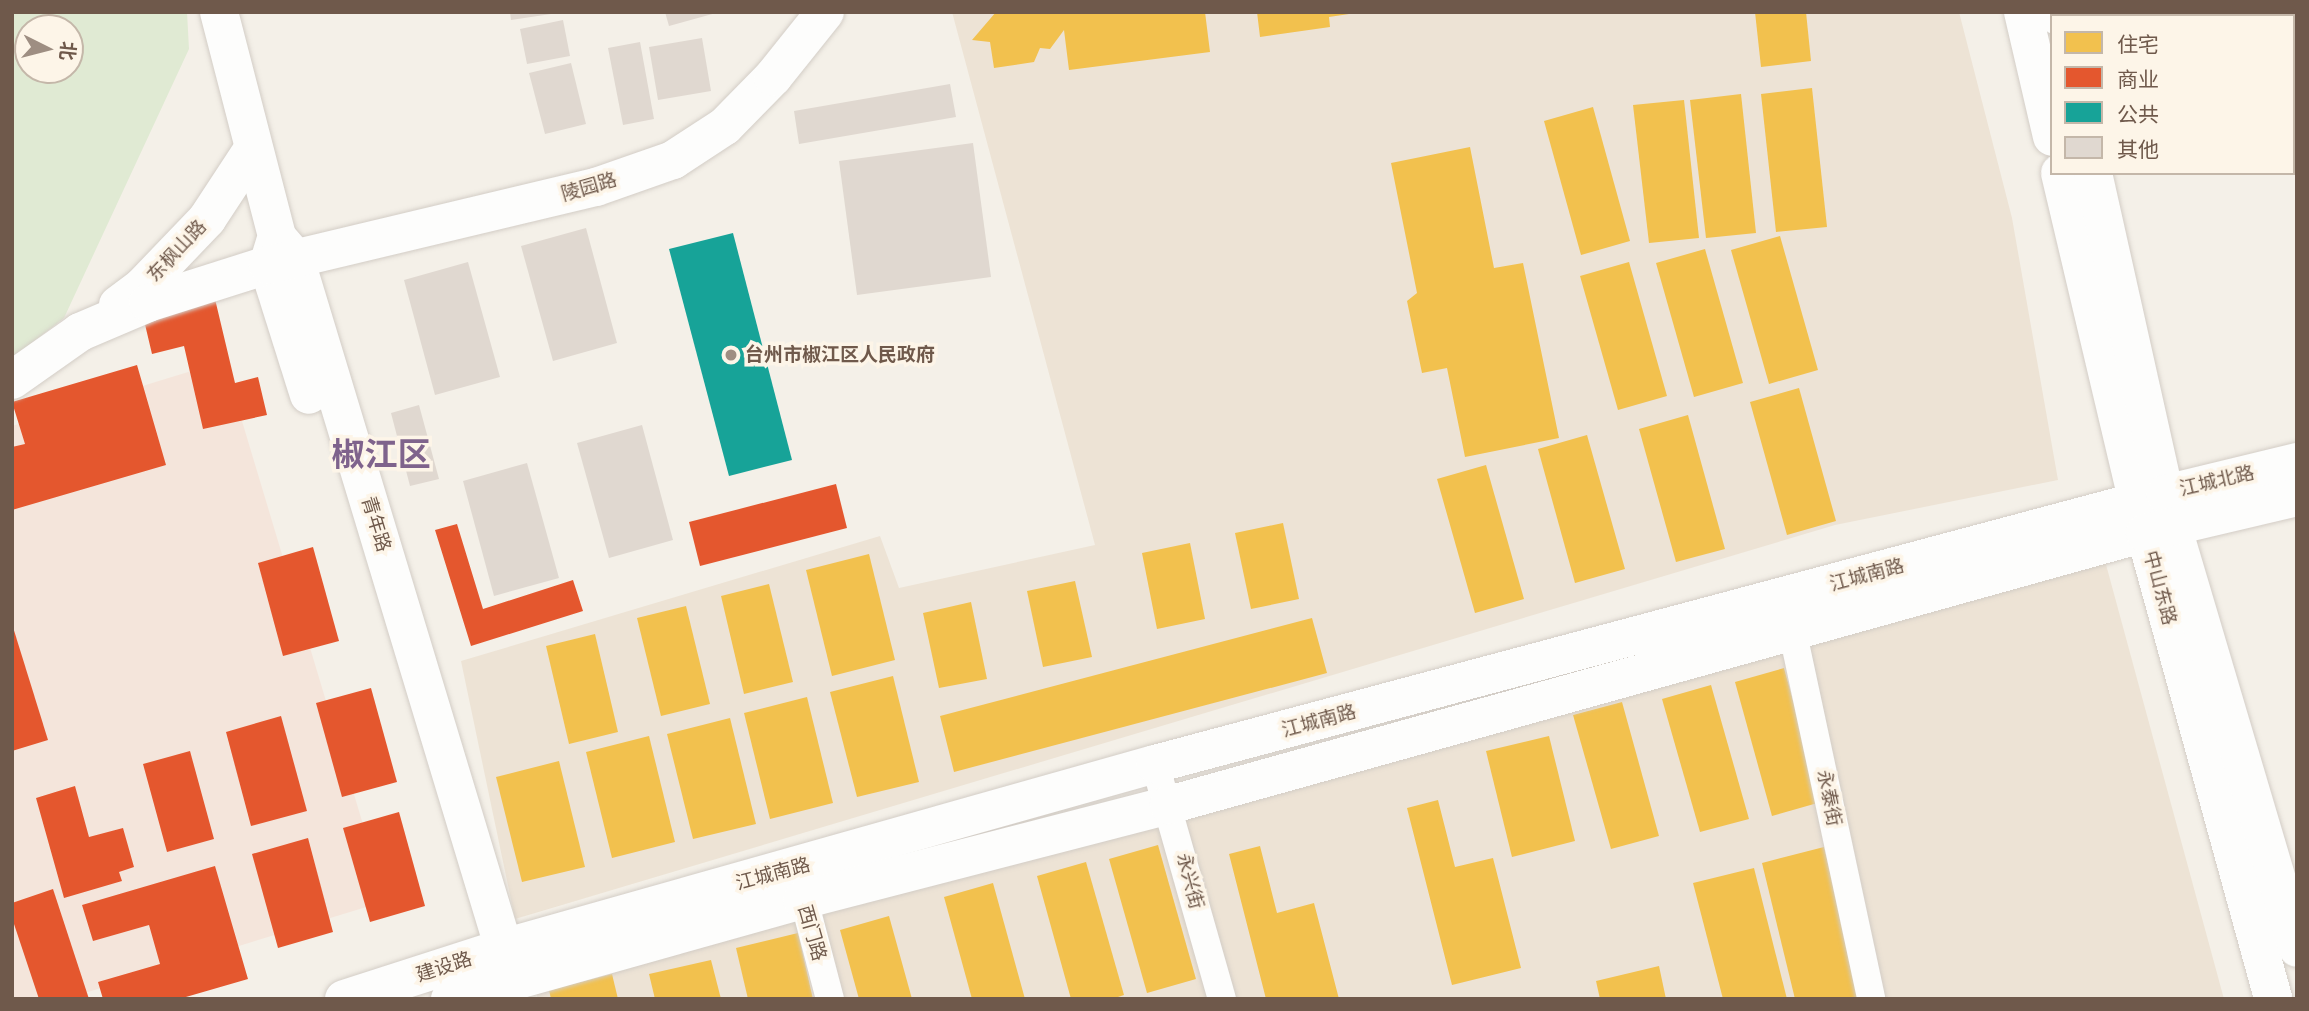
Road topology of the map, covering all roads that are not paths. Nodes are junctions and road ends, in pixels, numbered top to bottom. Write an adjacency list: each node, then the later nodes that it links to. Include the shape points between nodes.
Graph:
1 (219, 12): 5 (main road, 青年路)
2 (825, 12): 8 (main road, 陵园路, via 773,77 725,126 673,160 596,187)
3 (2023, 12): 4 (main road)
4 (2050, 127)
5 (253, 149): 8 (main road, 青年路); 9 (main road, 东枫山路, via 207,219 143,286)
6 (2061, 175): 13 (main road, 中山东路)
7 (2093, 175): 13 (main road, 中山东路)
8 (280, 253): 9 (main road, 东枫山路); 19 (main road, 青年路)
9 (80, 332): 10 (main road, 东枫山路)
10 (12, 380)
11 (2297, 462): 13 (main road, 江城北路)
12 (2297, 497): 13 (main road, 江城北路)
13 (2155, 513): 14 (main road, 江城南路); 18 (main road, 中山东路); 25 (main road, 中山东路)
14 (1789, 615): 15 (main road, 江城南路); 16 (main road, 江城南路); 24 (street, 永泰街)
15 (1155, 764): 16 (street, 永兴街); 17 (main road, 江城南路)
16 (1169, 805): 17 (main road, 江城南路); 23 (street, 永兴街)
17 (799, 884): 19 (main road, 江城南路); 22 (street, 西门路)
18 (2297, 948)
19 (502, 977): 20 (main road, 建设路); 21 (main road, 建设路)
20 (344, 999)
21 (450, 999)
22 (830, 999)
23 (1222, 999)
24 (1871, 999)
25 (2273, 999)

